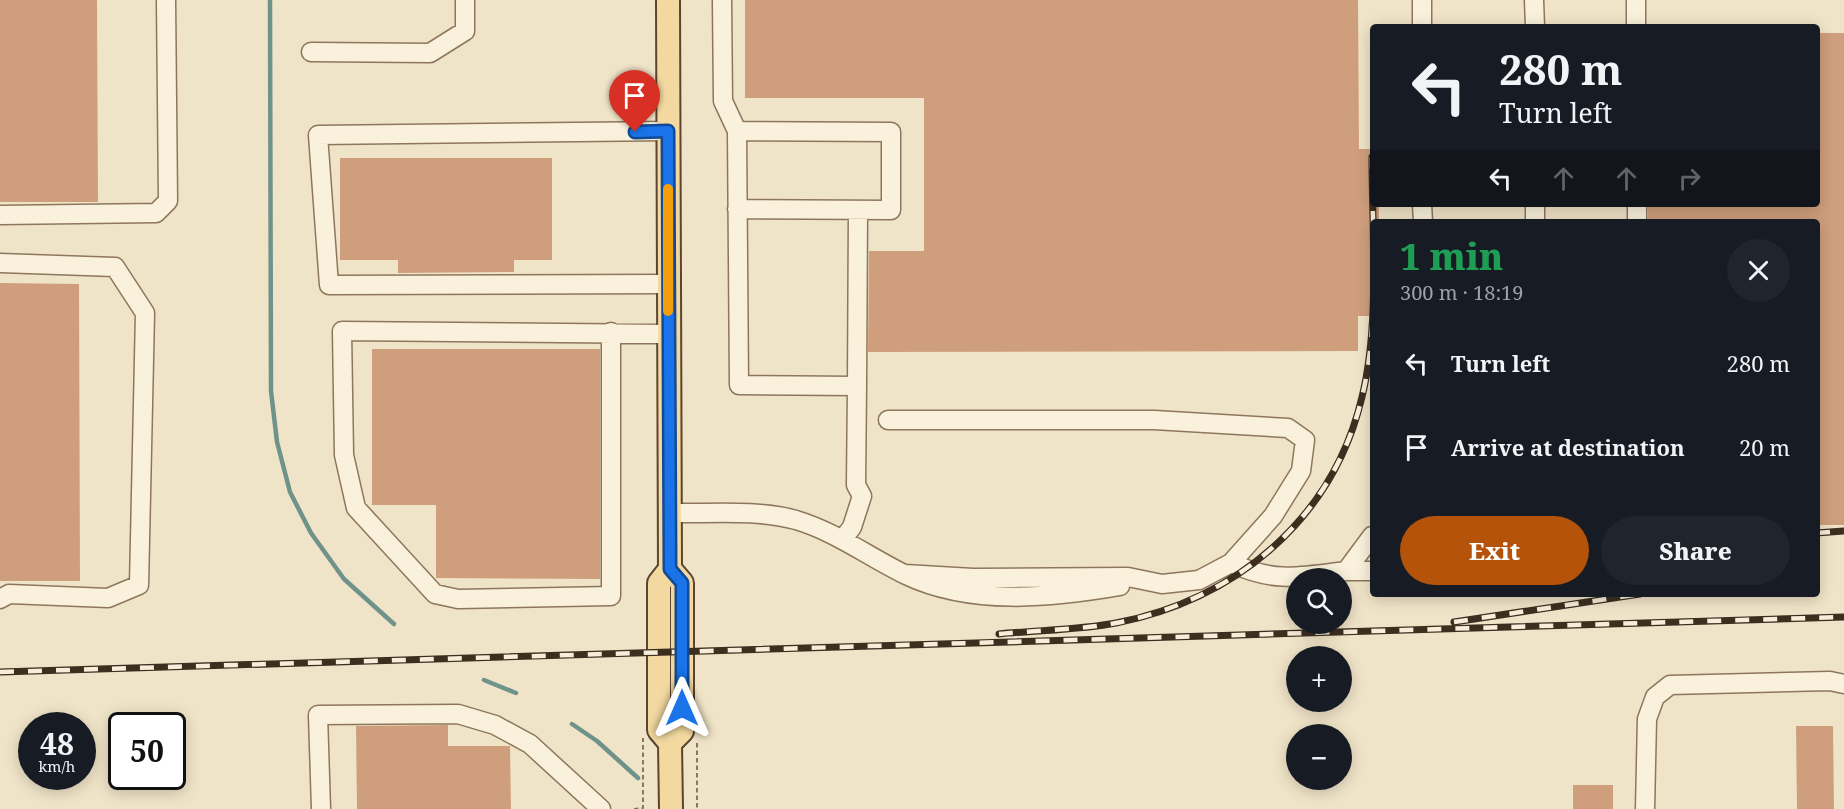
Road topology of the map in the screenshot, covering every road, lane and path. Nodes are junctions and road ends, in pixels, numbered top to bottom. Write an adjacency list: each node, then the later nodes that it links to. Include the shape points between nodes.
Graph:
1 (166, 0): 16 (street, via 168,201 156,213)
2 (465, 0): 11 (street, via 465,31 430,53)
3 (668, 0): 12 (main road)
4 (722, 0): 13 (street, via 723,101)
5 (1422, 0): 8 (street)
6 (1534, 0): 9 (street)
7 (1636, 0): 10 (street)
8 (1422, 24)
9 (1535, 24)
10 (1636, 24)
11 (312, 52)
12 (668, 131): 18 (main road); 18 (street, via 318,135 329,285)
13 (737, 131): 14 (street); 15 (street, via 891,132 891,210)
14 (737, 209): 15 (street); 21 (street, via 739,385)
15 (858, 210): 21 (street)
16 (0, 215)
17 (0, 263): 31 (street, via 115,267 145,314 139,585 108,598 9,594)
18 (668, 284): 20 (main road)
19 (611, 332): 19 (street, via 342,331 344,455 356,508 435,594 458,599 611,596); 20 (street)
20 (668, 333): 23 (main road)
21 (857, 386): 24 (street, via 856,484 862,496)
22 (888, 420): 26 (street, via 1154,420 1288,428 1305,440 1301,471 1273,516)
23 (669, 513): 24 (street, via 773,516 795,520); 36 (main road, via 670,569 659,583 659,730 670,743)
24 (843, 539): 26 (street, via 905,574 973,578 1128,577 1162,584 1199,580)
25 (1370, 539): 27 (street)
26 (1231, 563): 30 (street)
27 (1348, 568)
28 (1352, 571): 29 (street)
29 (1370, 571)
30 (1286, 579)
31 (0, 599)
32 (1844, 684): 38 (street, via 1830,681 1670,686 1655,697 1647,719)
33 (697, 739): 37 (path)
34 (321, 809): 35 (street, via 318,715 458,714 495,725 531,744)
35 (601, 809)
36 (671, 809)
37 (697, 809)
38 (1645, 809)

